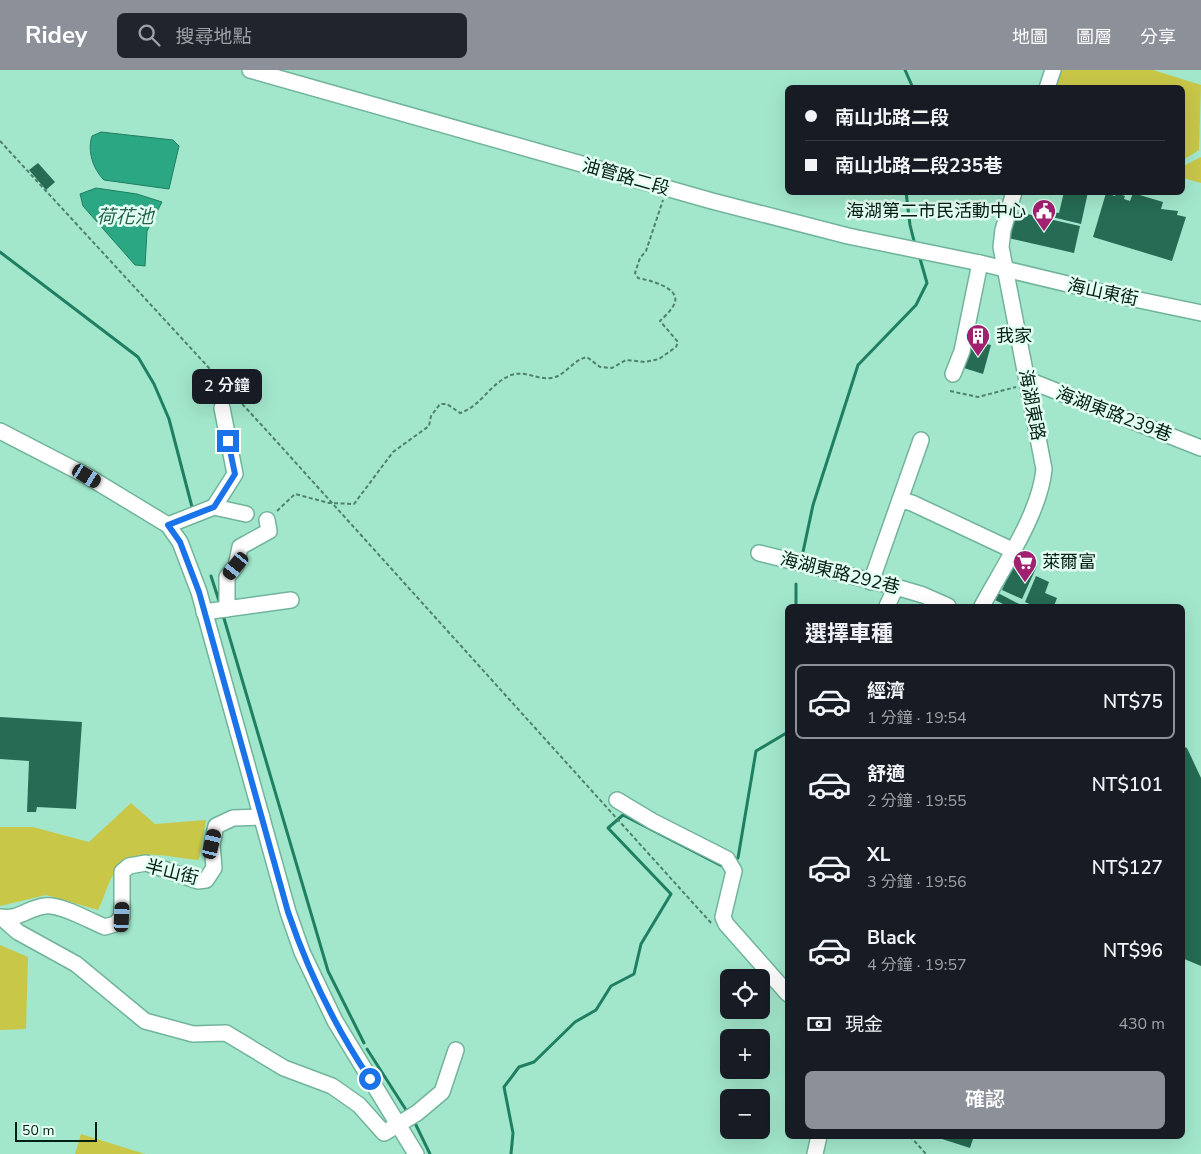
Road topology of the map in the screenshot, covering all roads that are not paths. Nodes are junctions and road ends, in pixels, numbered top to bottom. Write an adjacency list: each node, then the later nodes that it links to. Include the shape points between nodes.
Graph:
1 (250, 70): 5 (street, 油管路二段, via 848,236)
2 (1053, 70): 3 (street)
3 (1048, 85)
4 (1013, 195): 6 (street, 海湖東路, via 1001,247)
5 (980, 263): 6 (street, 油管路二段); 8 (street, via 962,351)
6 (1005, 270): 7 (street, 海山東街); 9 (street, 海湖東路)
7 (1201, 313)
8 (953, 374)
9 (1028, 382): 13 (street, 海湖東路239巷); 19 (street, 海湖東路, via 1044,469 1043,485)
10 (222, 408): 15 (street, via 235,474)
11 (0, 431): 18 (street, via 87,476)
12 (921, 440): 14 (street)
13 (1201, 448)
14 (900, 500): 19 (street); 21 (street)
15 (214, 507): 16 (street); 18 (street)
16 (246, 514)
17 (268, 520): 27 (street, via 269,530 240,548 236,566 227,577)
18 (168, 525): 28 (street, via 189,563)
19 (1012, 550): 26 (street, 海湖東路)
20 (759, 553): 21 (street, 海湖東路292巷)
21 (871, 582): 22 (street, 海湖東路292巷)
22 (896, 587): 24 (street); 25 (street, 海湖東路292巷)
23 (291, 600): 27 (street)
24 (888, 604)
25 (943, 604)
26 (983, 604)
27 (227, 609): 28 (street)
28 (204, 612): 30 (street)
29 (617, 800): 32 (street, via 730,863 734,871 723,917 726,924)
30 (262, 817): 31 (street, 半山街, via 233,818 216,826 212,844 214,868 206,880 198,881 146,863 129,866 122,872 122,917 115,924 105,927 54,906 35,908 12,919); 34 (street, via 302,952 339,1029)
31 (1, 918): 34 (street, via 18,932 76,964 145,1020 193,1034 226,1032 284,1068 332,1086 359,1105 384,1133)
32 (785, 991)
33 (456, 1050): 34 (street, via 442,1092)
34 (398, 1124): 36 (street)
35 (818, 1139): 37 (street)
36 (416, 1154)
37 (816, 1154)

